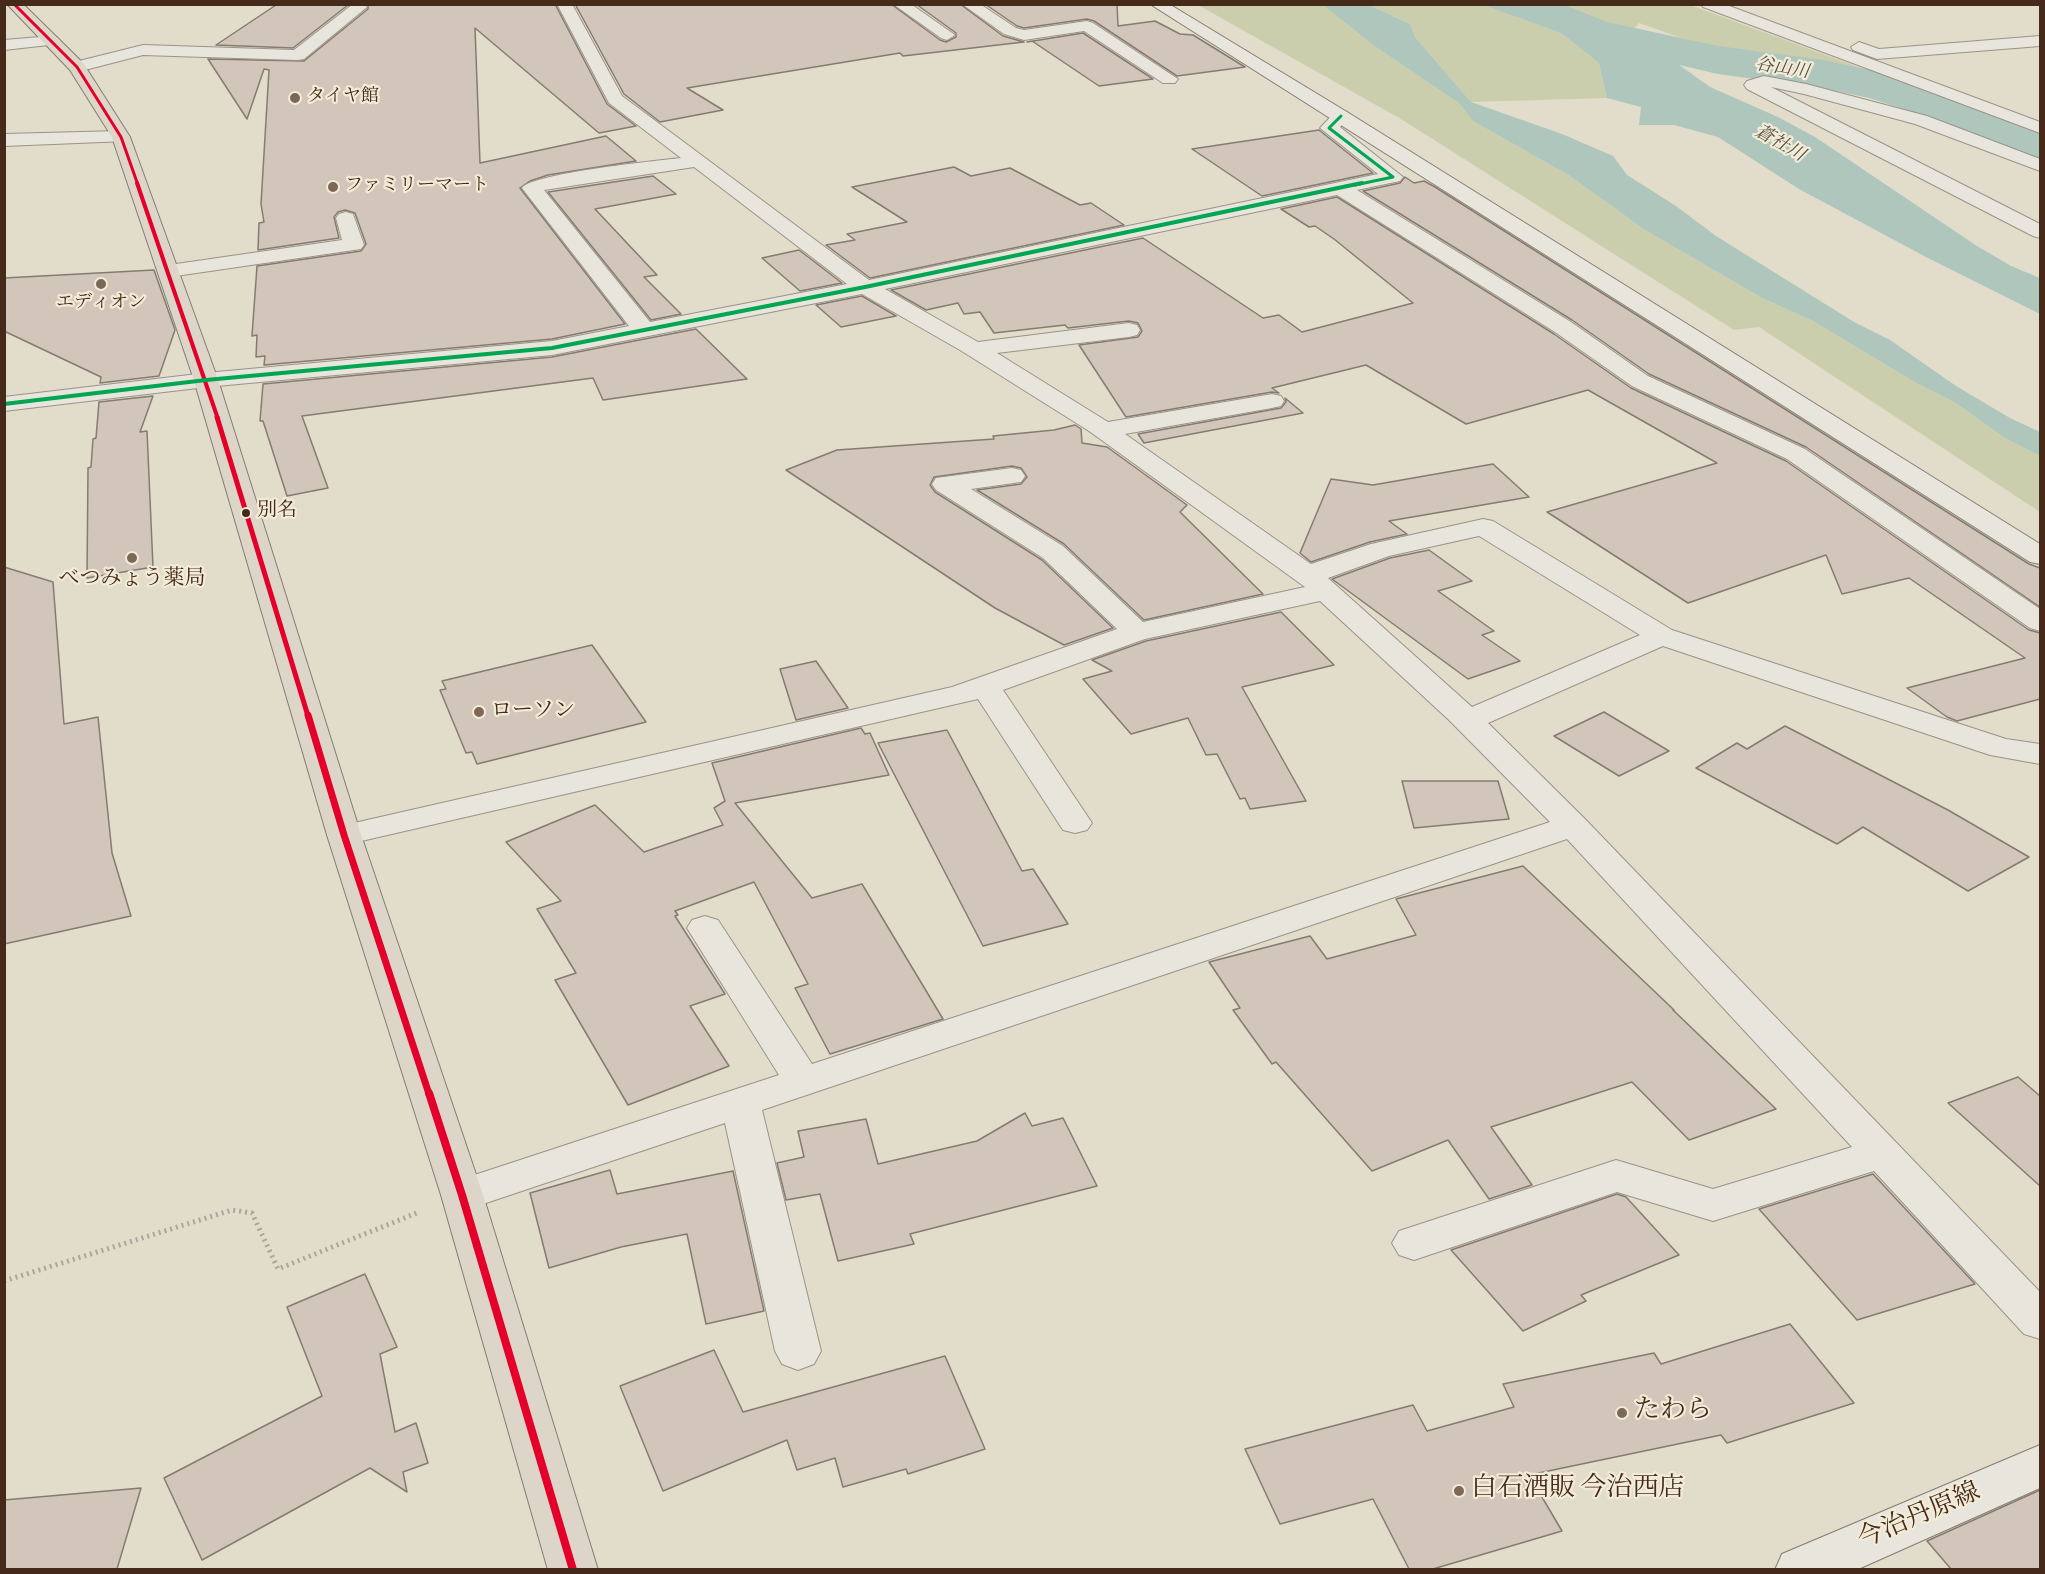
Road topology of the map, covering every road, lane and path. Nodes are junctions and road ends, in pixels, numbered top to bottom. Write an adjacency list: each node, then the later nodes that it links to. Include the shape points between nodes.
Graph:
1 (14, 4): 11 (highway)
2 (564, 4): 21 (street, via 615,99)
3 (900, 4): 9 (street)
4 (969, 4): 14 (street, via 1010,32 1024,35 1087,26)
5 (1157, 4): 17 (street)
6 (1708, 4): 15 (street)
7 (1736, 4): 10 (street, via 1877,54)
8 (359, 7): 13 (street, via 298,55 142,50)
9 (947, 35)
10 (2040, 40)
11 (52, 41): 12 (street); 13 (highway)
12 (4, 45)
13 (77, 68): 19 (highway)
14 (1169, 79)
15 (1923, 85): 16 (street); 18 (street)
16 (1859, 102): 22 (street, via 1922,120); 25 (street, via 1764,81 1753,85)
17 (1341, 116): 23 (street, via 1329,128 1394,177); 36 (street)
18 (2040, 128)
19 (121, 137): 20 (street); 26 (highway)
20 (4, 140)
21 (697, 161): 27 (street); 28 (street, via 549,182 532,188)
22 (2040, 165)
23 (1340, 188): 27 (street); 38 (street, via 1563,327 1640,381 1796,454)
24 (346, 218): 26 (street, via 354,245)
25 (2040, 232)
26 (169, 271): 31 (highway)
27 (865, 287): 28 (street); 30 (street)
28 (644, 330): 31 (street, via 552,348)
29 (1130, 330): 30 (street)
30 (974, 349): 34 (street)
31 (206, 380): 33 (street); 46 (highway)
32 (1272, 401): 34 (street)
33 (4, 404)
34 (1102, 430): 37 (street)
35 (1012, 476): 39 (street, via 945,484 1053,552)
36 (2040, 556)
37 (1317, 583): 39 (street); 40 (street, via 1381,550 1483,527); 42 (street)
38 (2040, 622)
39 (1137, 632): 41 (street)
40 (1662, 636): 42 (street); 43 (street, via 2001,748)
41 (986, 686): 44 (street); 46 (street)
42 (1467, 721): 45 (street)
43 (2040, 754)
44 (1075, 823)
45 (1573, 826): 48 (street); 50 (street)
46 (344, 836): 51 (highway)
47 (705, 928): 48 (street)
48 (803, 1081): 49 (street)
49 (740, 1102): 51 (street); 55 (street)
50 (1883, 1154): 52 (street, via 1713,1205 1616,1176); 54 (street)
51 (462, 1195): 53 (path, via 278,1269 252,1212 232,1210); 58 (highway)
52 (1414, 1243)
53 (4, 1281)
54 (2040, 1321)
55 (798, 1351)
56 (2040, 1467): 57 (street, 今治丹原線)
57 (1852, 1560): 59 (street, 今治丹原線)
58 (573, 1569)
59 (1800, 1569)

